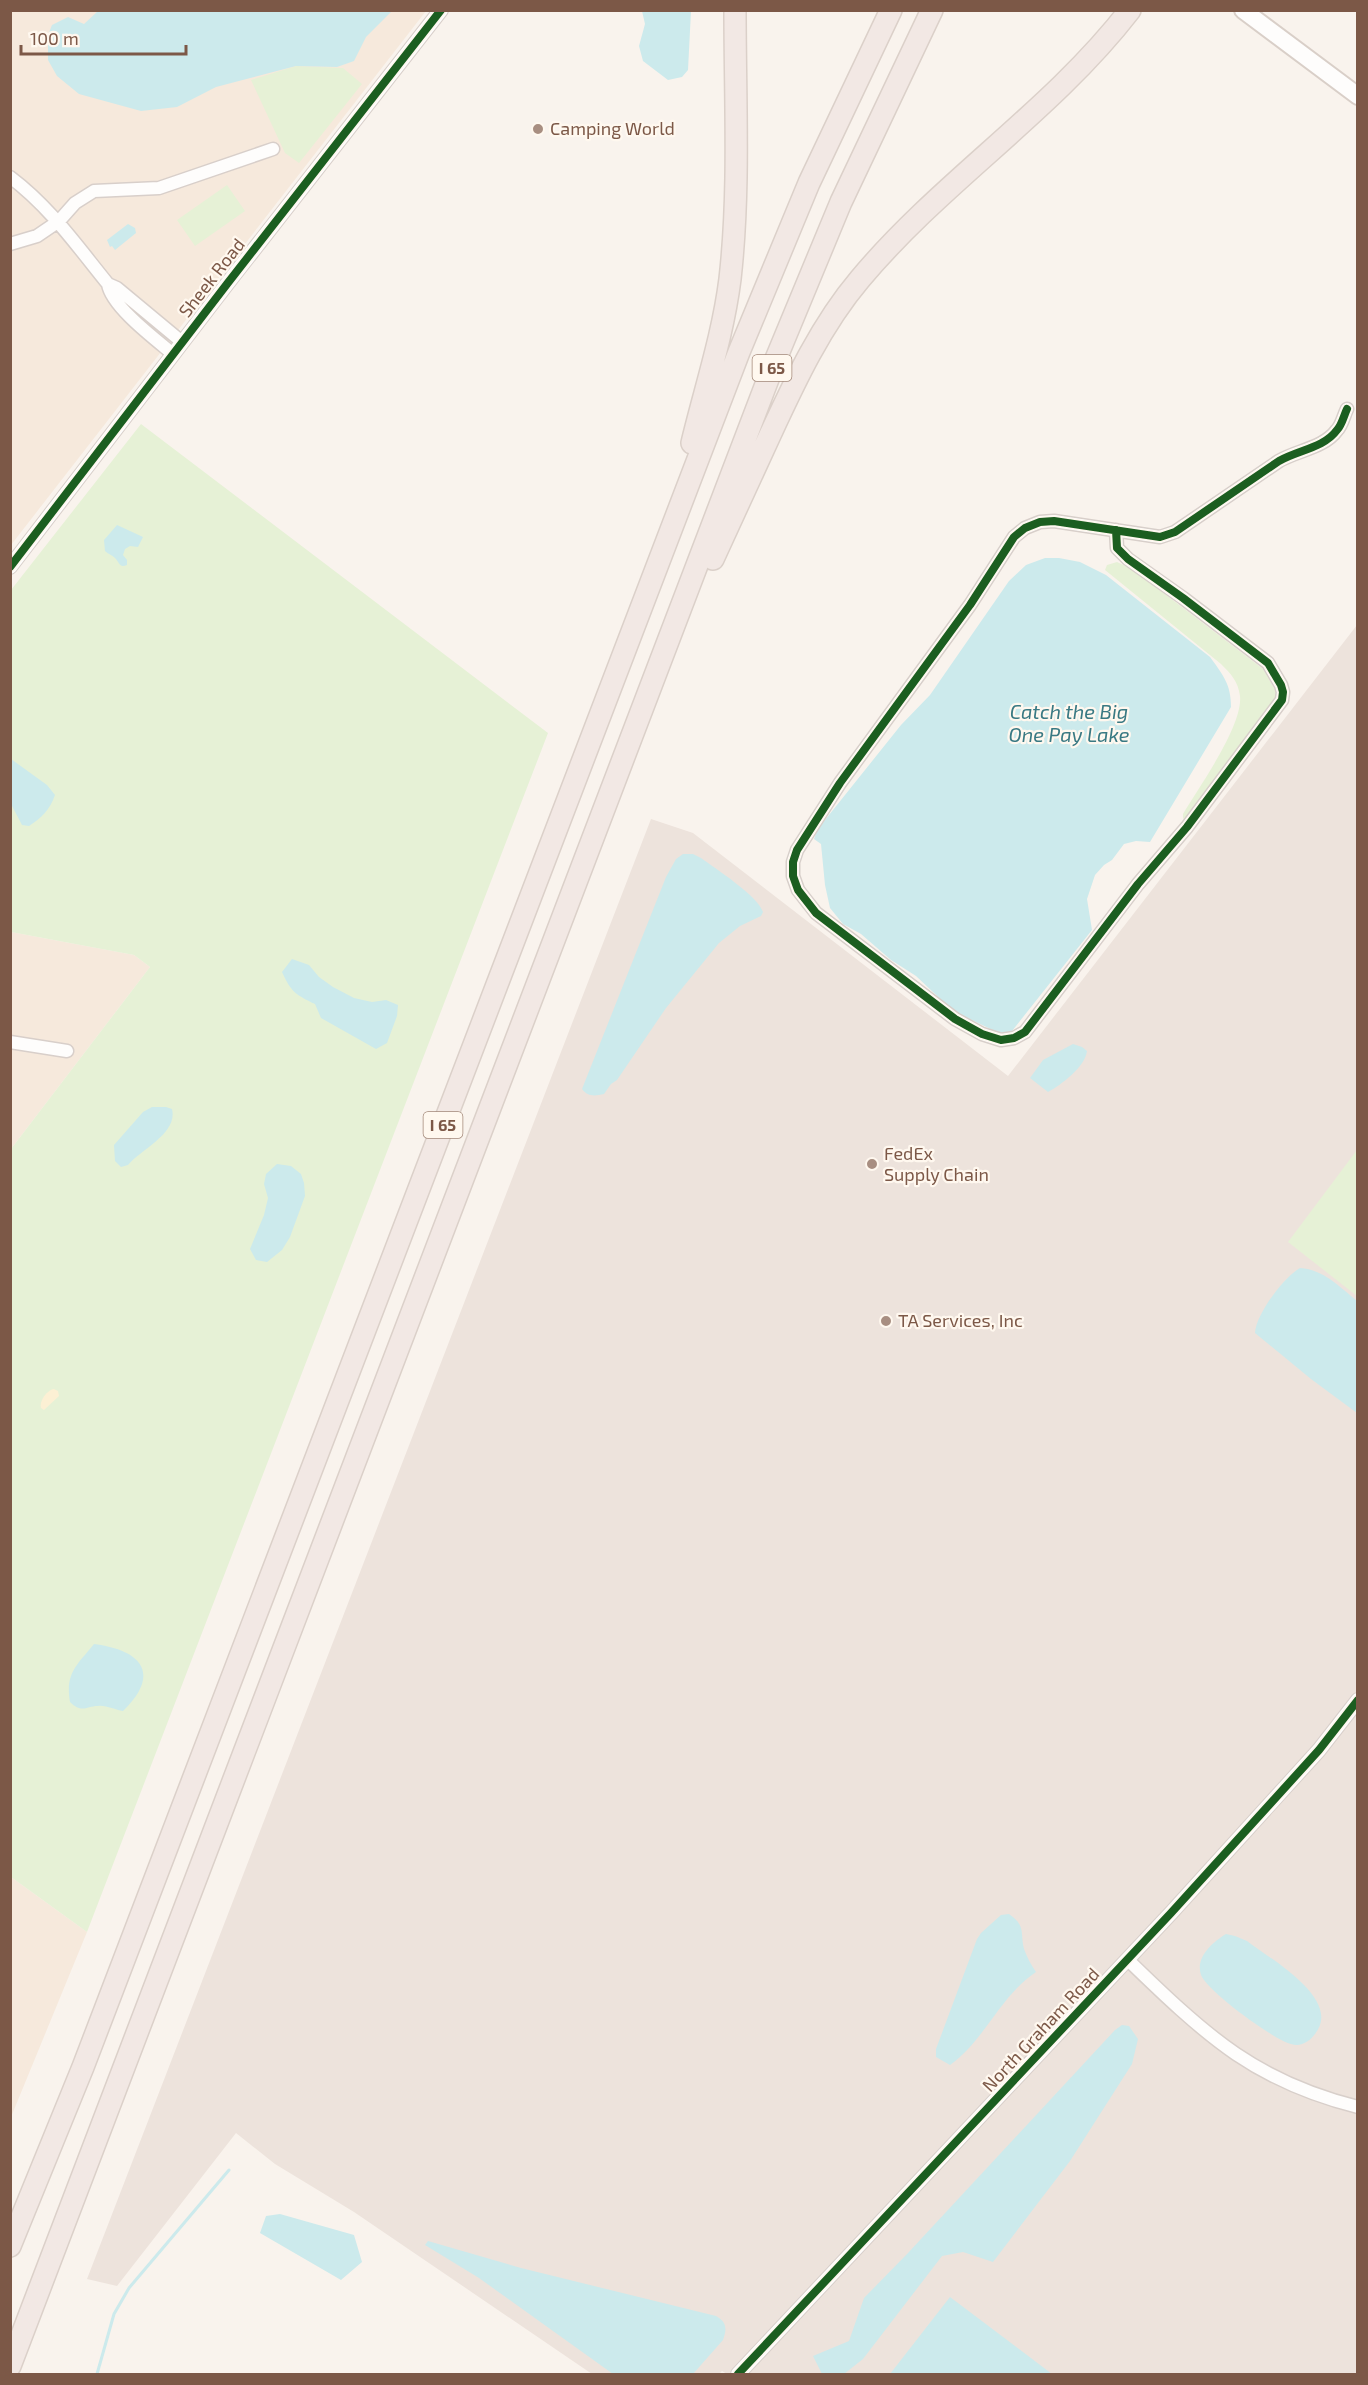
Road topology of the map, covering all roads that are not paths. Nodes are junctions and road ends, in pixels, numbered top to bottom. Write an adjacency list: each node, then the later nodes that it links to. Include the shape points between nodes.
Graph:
1 (441, 10): 13 (street, Sheek Road)
2 (735, 10): 16 (highway, via 736,210 729,280 720,336)
3 (891, 10): 16 (highway, I 65, via 809,183)
4 (932, 10): 19 (highway, I 65, via 841,202 773,366)
5 (1130, 10): 19 (highway, via 1076,74 884,252 835,314 810,352)
6 (1243, 10): 7 (main road)
7 (1358, 96)
8 (273, 149): 10 (street, via 159,188 94,191 75,203)
9 (10, 177): 10 (street)
10 (59, 221): 11 (street, via 37,236); 12 (street)
11 (10, 244)
12 (108, 284): 13 (street); 14 (street, via 109,292 123,308)
13 (182, 342): 14 (street, Sheek Road)
14 (173, 354): 18 (street, Sheek Road)
15 (1347, 408): 17 (street, via 1338,430 1320,445 1279,461 1175,532 1160,537)
16 (673, 525): 25 (highway, I 65, via 87,2056)
17 (1116, 530): 17 (street, via 1117,548 1128,559 1268,663 1281,685 1282,700 1025,1032 1001,1040 955,1019 816,913 798,890 793,862 796,850 840,783 970,605 1014,537 1025,528 1054,520)
18 (10, 567)
19 (632, 734): 26 (highway, I 65)
20 (10, 1042): 21 (street)
21 (67, 1052)
22 (1358, 1700): 23 (street, North Graham Road, via 1319,1750)
23 (1128, 1960): 24 (street, via 1234,2053 1300,2088); 27 (street, North Graham Road)
24 (1358, 2107)
25 (10, 2246)
26 (10, 2366)
27 (738, 2374)

